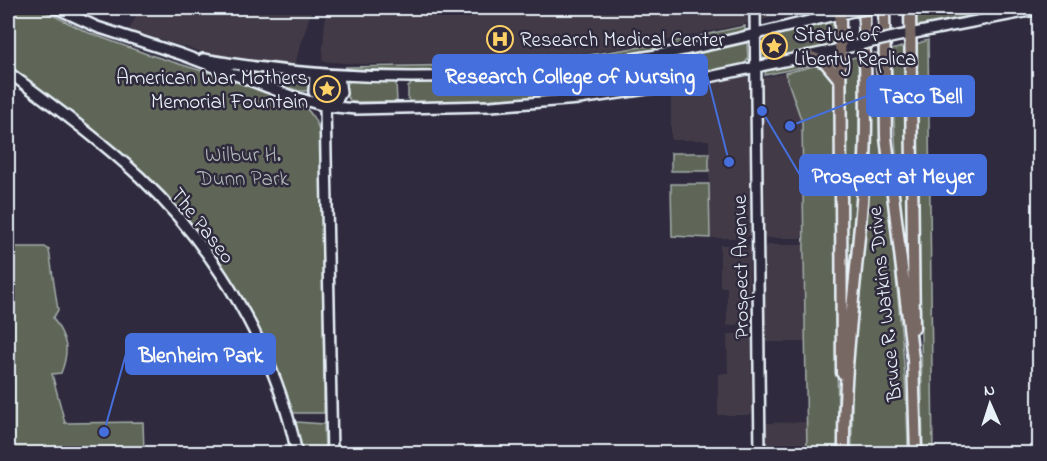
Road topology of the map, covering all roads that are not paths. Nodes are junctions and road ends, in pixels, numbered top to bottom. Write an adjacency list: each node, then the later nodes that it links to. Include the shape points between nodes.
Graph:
1 (56, 8): 12 (main road, via 97,27)
2 (755, 8): 10 (main road, Prospect Avenue)
3 (872, 8): 6 (main road, bridge)
4 (884, 8): 20 (highway, Bruce R. Watkins Drive, via 885,137)
5 (910, 8): 9 (highway)
6 (858, 9): 8 (main road); 21 (highway, Bruce R. Watkins Drive, via 865,156)
7 (1040, 9): 9 (main road)
8 (840, 11): 10 (main road); 11 (highway)
9 (910, 33): 11 (main road, bridge); 20 (highway)
10 (755, 34): 14 (main road, Prospect Avenue); 17 (main road, via 666,53 555,69 466,75)
11 (840, 49): 13 (main road); 18 (highway)
12 (183, 55): 16 (main road); 19 (main road)
13 (808, 56): 14 (main road); 18 (highway, via 825,62)
14 (755, 68): 19 (main road, via 579,99 404,110); 24 (main road, Prospect Avenue)
15 (8, 72): 22 (main road, The Paseo, via 139,176 198,242 254,331 285,409)
16 (315, 75): 17 (main road); 19 (main road, via 315,96)
17 (339, 76): 19 (main road, via 340,97)
18 (840, 81): 21 (highway)
19 (325, 106): 23 (main road)
20 (913, 359): 26 (highway, Bruce R. Watkins Drive)
21 (843, 397): 25 (highway, Bruce R. Watkins Drive)
22 (297, 453)
23 (332, 453)
24 (760, 453)
25 (844, 453)
26 (916, 453)

